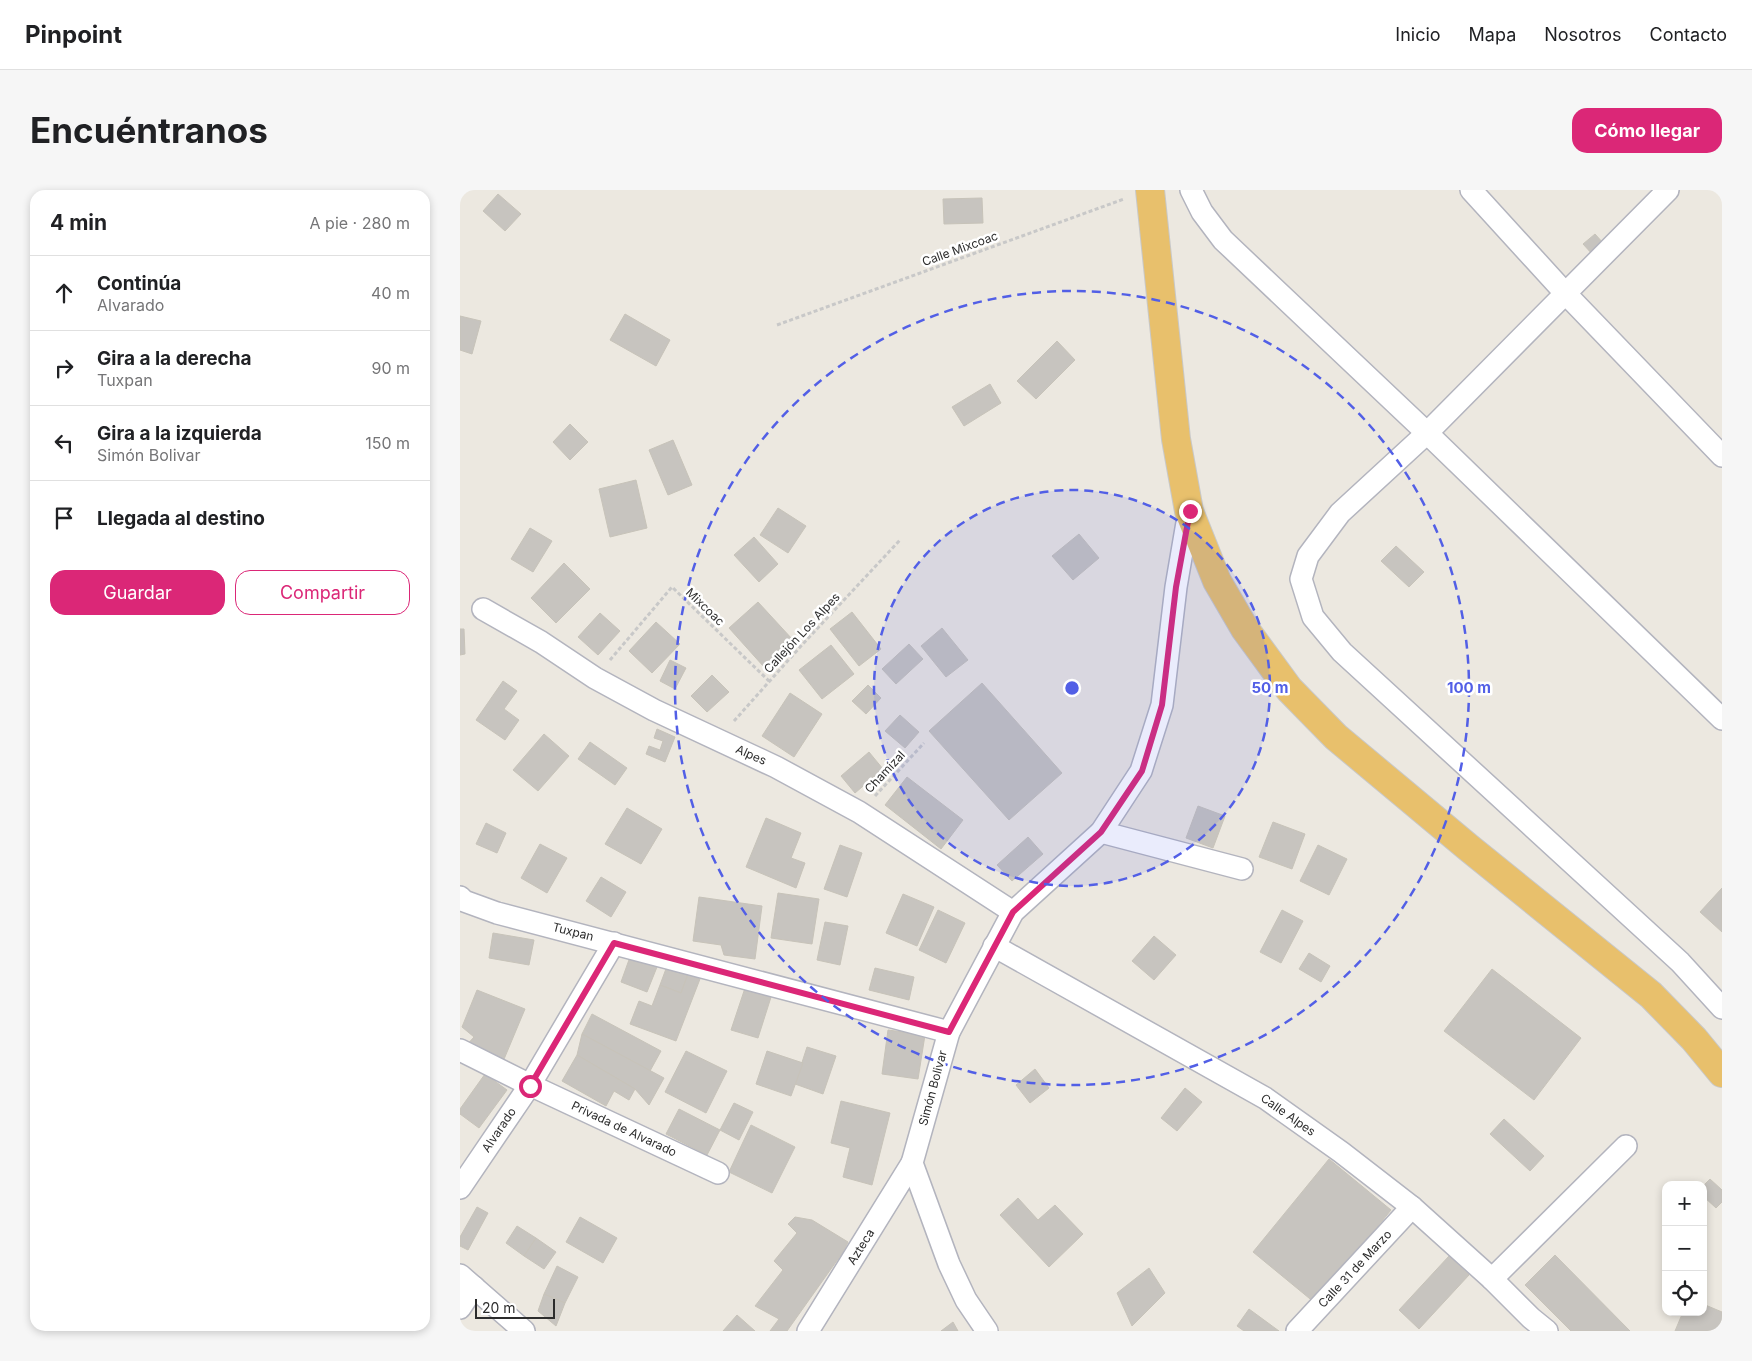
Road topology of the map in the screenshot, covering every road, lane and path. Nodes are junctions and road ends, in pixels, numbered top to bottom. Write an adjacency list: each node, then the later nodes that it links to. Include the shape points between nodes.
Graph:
1 (1191, 190): 7 (street, via 1202,212 1223,240)
2 (1471, 190): 5 (street)
3 (1668, 190): 5 (street)
4 (1140, 193): 6 (path, Calle Mixcoac); 9 (highway, via 1176,439)
5 (1566, 294): 7 (street); 8 (street)
6 (777, 325)
7 (1427, 433): 14 (street); 24 (street, via 1340,513 1308,556 1300,580 1313,617 1342,652 1680,962)
8 (1722, 456)
9 (1190, 511): 18 (street, Simón Bolivar, via 1176,587 1162,705 1142,771); 27 (highway, via 1217,581 1245,628 1289,689 1336,737 1651,995)
10 (901, 539): 13 (path, Callejón Los Alpes)
11 (483, 609): 12 (street, Alpes)
12 (596, 678): 13 (path, Mixcoac, via 672,587); 15 (street, Alpes)
13 (769, 681): 15 (path, Callejón Los Alpes)
14 (1722, 719)
15 (718, 740): 17 (street, Alpes)
16 (924, 743): 17 (path, Chamizal)
17 (859, 812): 21 (street, Alpes)
18 (1101, 832): 19 (street); 21 (street, Simón Bolivar)
19 (1242, 869)
20 (460, 897): 22 (street, Tuxpan, via 497,913)
21 (1013, 912): 23 (street, Simón Bolivar)
22 (614, 943): 25 (street, Tuxpan); 28 (street, Alvarado)
23 (994, 946): 25 (street, Simón Bolivar); 33 (street, Calle Alpes, via 1265,1098)
24 (1722, 1008)
25 (949, 1032): 30 (street, Simón Bolivar)
26 (460, 1050): 28 (street, Privada de Alvarado)
27 (1722, 1073)
28 (530, 1086): 31 (street, Privada de Alvarado); 32 (street, Alvarado)
29 (1626, 1146): 34 (street)
30 (912, 1163): 38 (street, Azteca); 39 (street, via 949,1264 966,1300)
31 (718, 1173)
32 (460, 1188)
33 (1412, 1207): 34 (street, Calle Alpes); 40 (street, Calle 31 de Marzo)
34 (1492, 1279): 41 (street, Calle Alpes)
35 (467, 1281): 36 (street); 37 (street)
36 (460, 1308)
37 (524, 1331)
38 (808, 1331)
39 (987, 1331)
40 (1297, 1331)
41 (1547, 1331)

